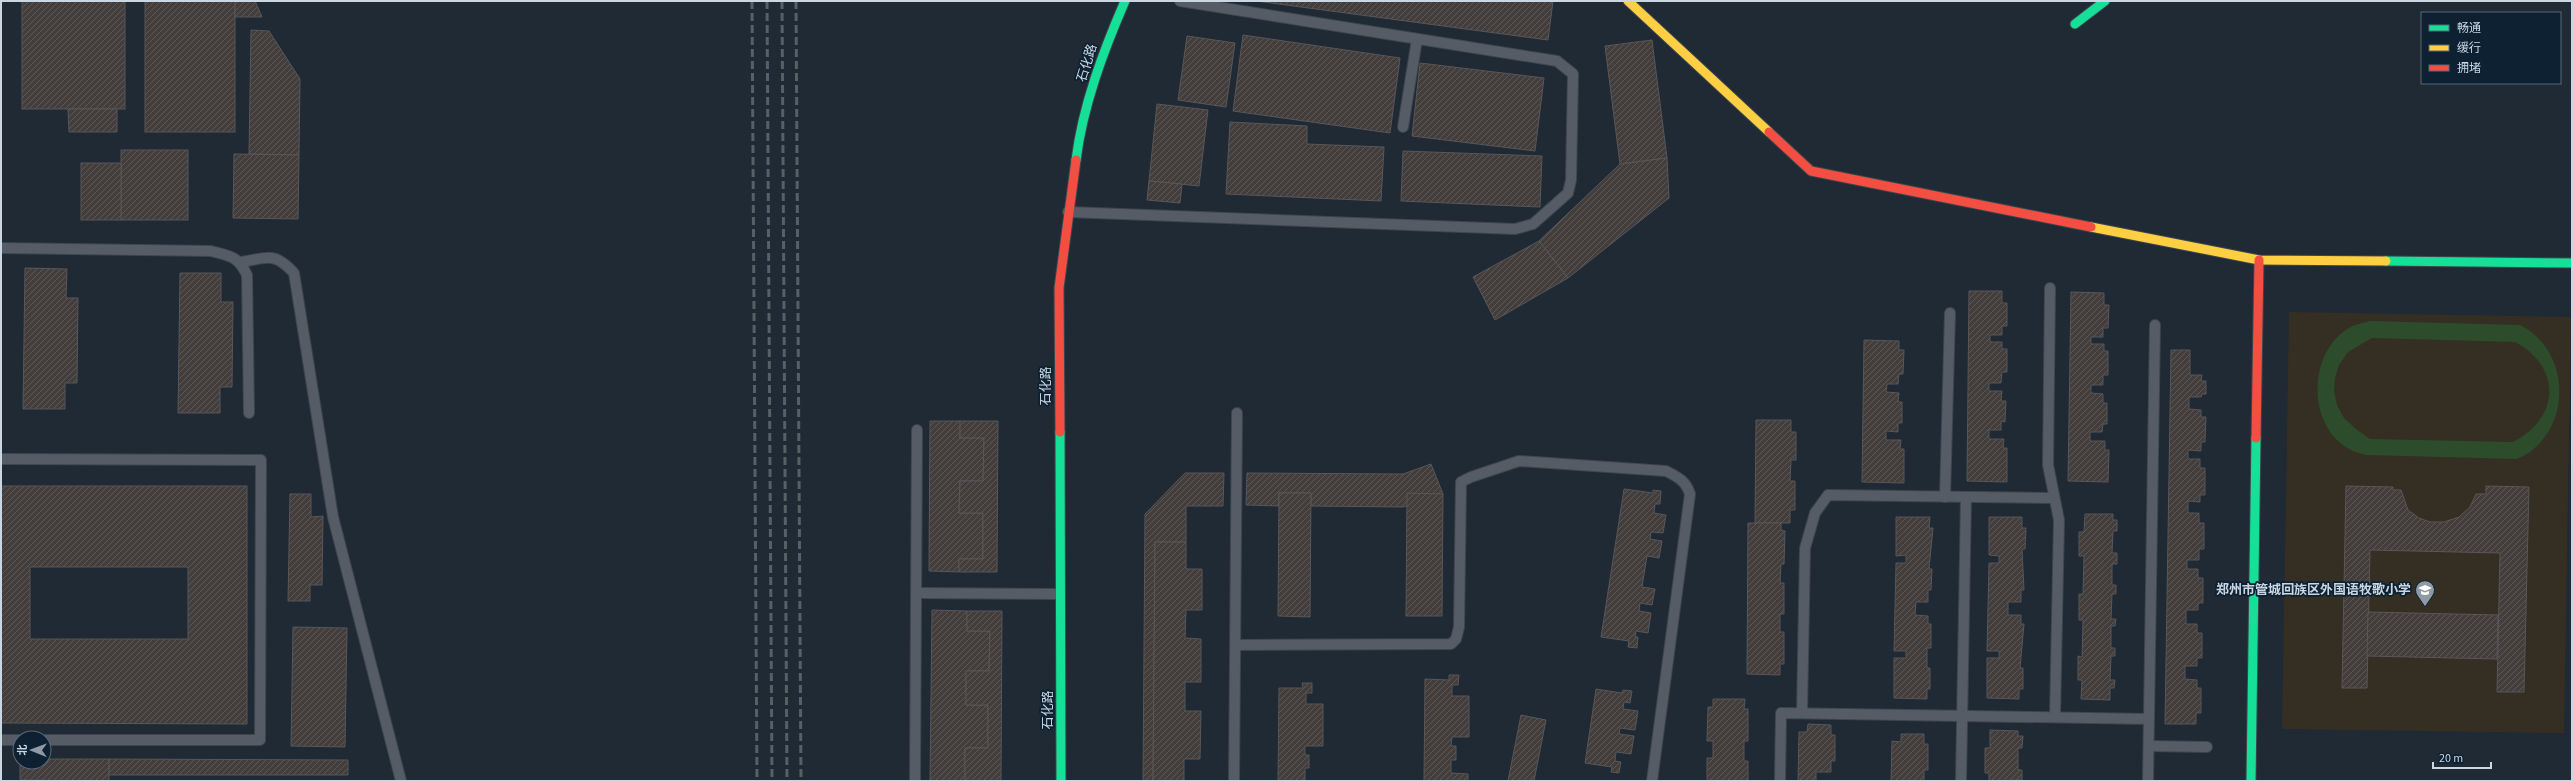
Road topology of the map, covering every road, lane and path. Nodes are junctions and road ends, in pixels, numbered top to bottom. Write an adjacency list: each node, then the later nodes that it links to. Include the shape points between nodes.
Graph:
1 (1125, 1): 8 (street, 石化路, via 1105,47 1079,135)
2 (1180, 1): 6 (lane)
3 (1628, 1): 10 (street, via 1811,171)
4 (2105, 1): 5 (street)
5 (2074, 24)
6 (1417, 39): 7 (lane); 8 (lane, via 1557,61 1573,74 1571,180 1568,193 1533,224 1516,229)
7 (1403, 127)
8 (1068, 212): 24 (street, 石化路, via 1059,288)
9 (1, 248): 11 (lane, via 211,251 232,256)
10 (2259, 260): 12 (street); 43 (street)
11 (241, 262): 16 (lane, via 247,275); 35 (lane, via 271,257 283,261 294,273 333,517)
12 (2572, 263)
13 (2050, 288): 22 (lane, via 2048,464)
14 (1950, 313): 20 (lane)
15 (2155, 325): 29 (lane)
16 (249, 413)
17 (1237, 414): 25 (lane)
18 (917, 430): 23 (lane)
19 (1, 459): 32 (lane, via 261,460 260,740)
20 (1945, 497): 21 (lane); 26 (lane, via 1828,495 1815,513 1804,548)
21 (1966, 497): 22 (lane); 27 (lane)
22 (2054, 498): 28 (lane, via 2059,520)
23 (916, 593): 24 (lane); 36 (lane)
24 (1060, 594): 37 (street, 石化路)
25 (1236, 645): 38 (lane); 39 (lane, via 1451,644 1456,639 1459,627 1461,482 1519,461 1666,471 1680,478 1690,494)
26 (1802, 713): 27 (lane); 40 (lane, via 1781,713)
27 (1962, 716): 28 (lane); 41 (lane)
28 (2055, 717): 29 (lane)
29 (2149, 719): 33 (lane)
30 (1, 740): 31 (lane)
31 (12, 740)
32 (52, 740)
33 (2149, 746): 34 (lane); 42 (lane)
34 (2207, 747)
35 (401, 781)
36 (915, 781)
37 (1061, 781)
38 (1234, 781)
39 (1652, 781)
40 (1780, 781)
41 (1961, 781)
42 (2148, 781)
43 (2251, 781)

